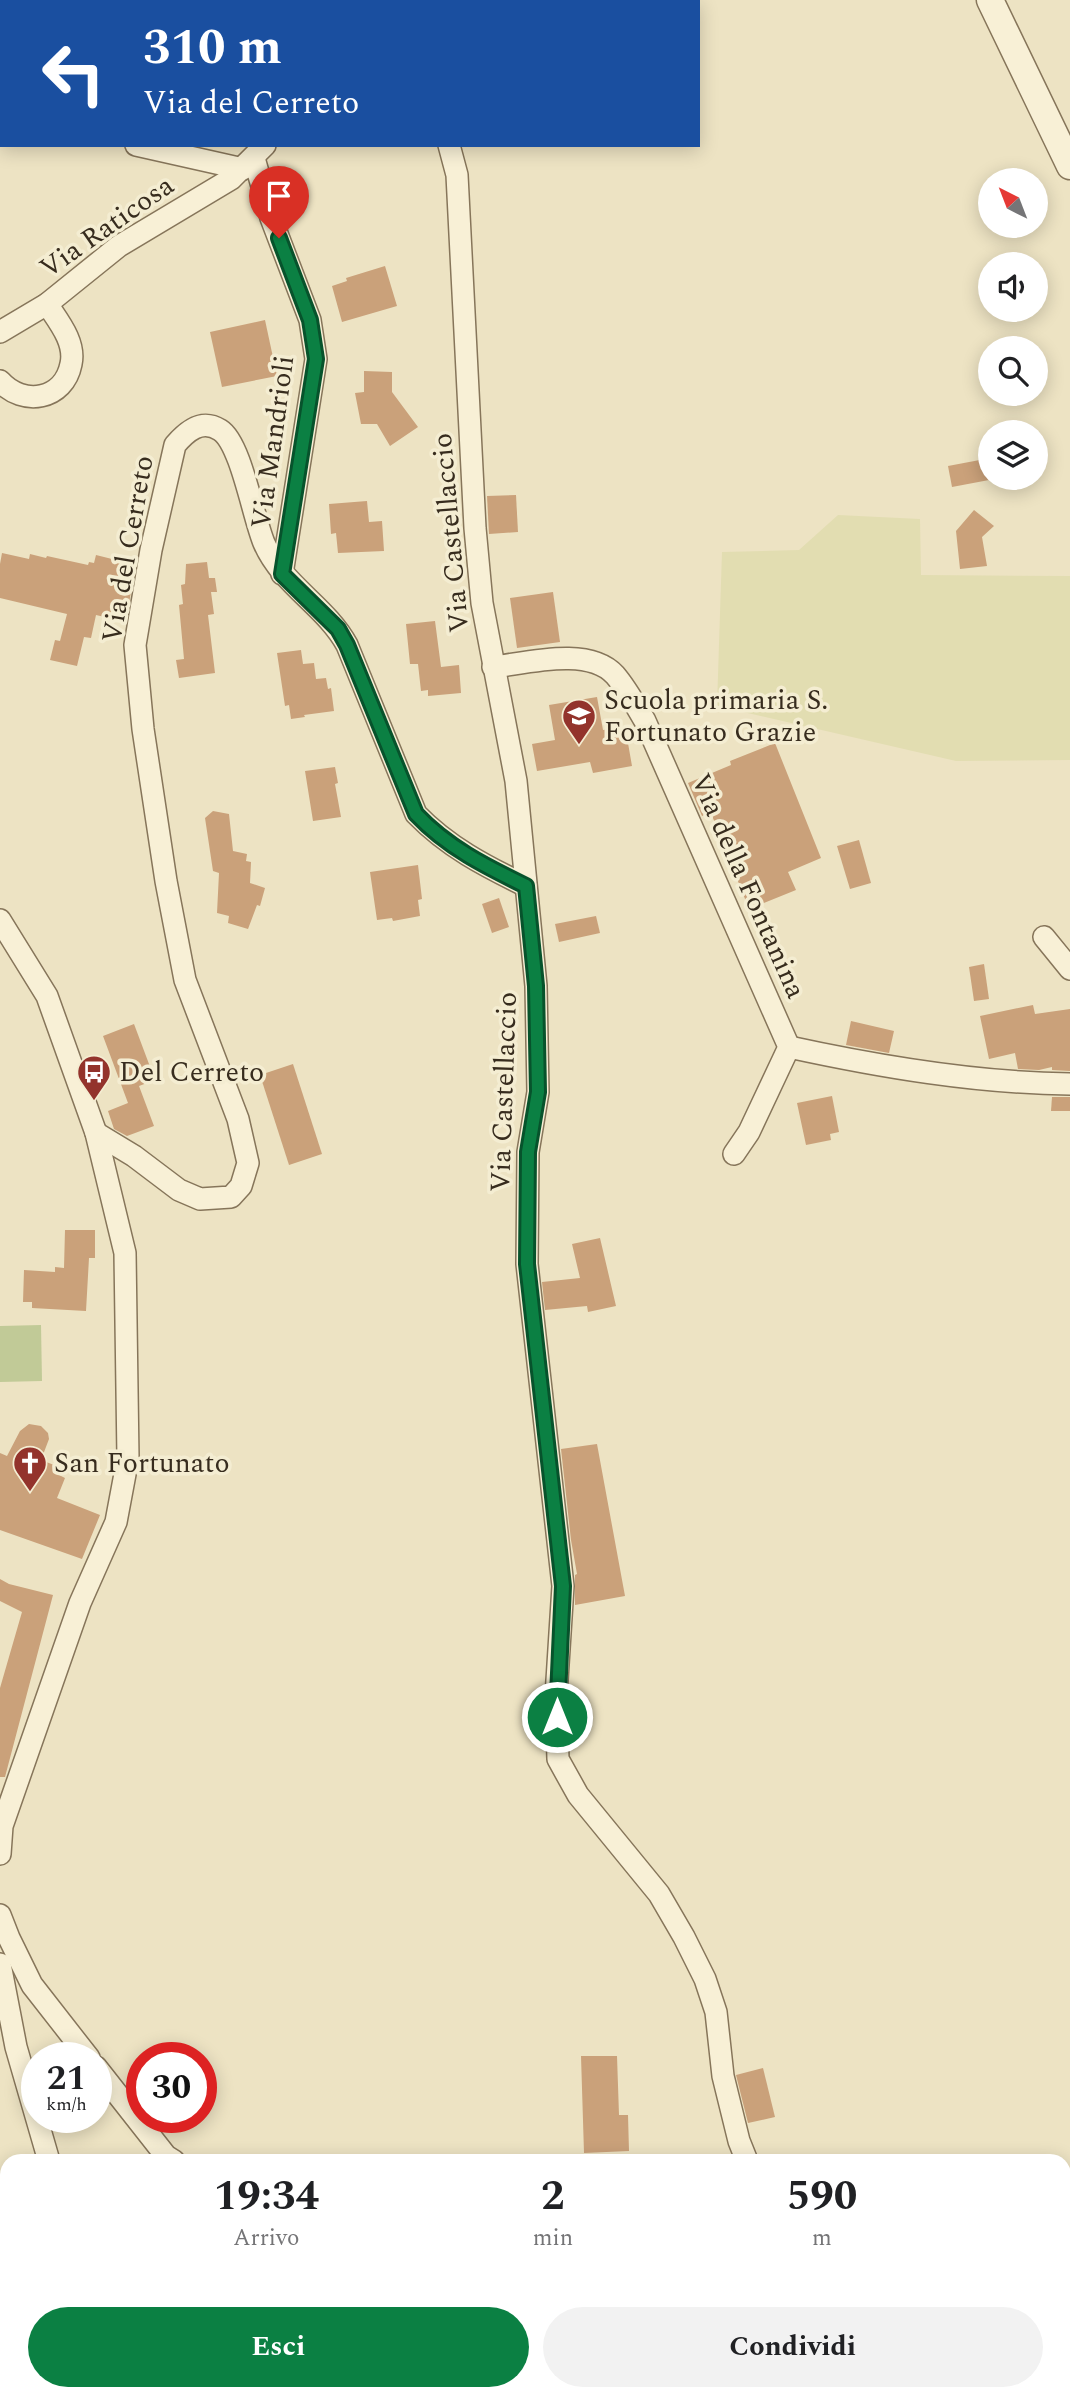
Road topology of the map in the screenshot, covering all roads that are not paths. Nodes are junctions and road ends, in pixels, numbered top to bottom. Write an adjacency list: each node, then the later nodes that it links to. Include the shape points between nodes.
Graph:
1 (990, 0): 4 (street)
2 (154, 147): 5 (street)
3 (450, 147): 10 (street, Via Castellaccio, via 457,175 477,553)
4 (1068, 157)
5 (254, 158): 6 (street, Via Raticosa, via 231,179 119,246); 9 (street, Via Mandrioli, via 271,218 310,320 316,359)
6 (47, 304): 7 (street, Via Raticosa); 8 (street, Via Raticosa, via 67,335 72,363 67,375 44,396 24,397)
7 (0, 332)
8 (0, 381)
9 (282, 574): 11 (street, Via del Cerreto, via 338,629 347,645 416,814 478,863); 17 (street, Via del Cerreto, via 264,544 232,442 219,429 203,425 186,431 175,445 135,645 143,729 185,980 238,1119 248,1163 241,1186 231,1197 200,1199 179,1190)
10 (493, 667): 11 (street, Via Castellaccio, via 516,780); 15 (street, Via della Fontanina, via 575,657 614,673 645,721)
11 (526, 886): 26 (street, Via Castellaccio, via 536,986 538,1092 528,1152 527,1264 563,1586 556,1696 558,1759 578,1795 659,1894 705,1979 716,2012 723,2076)
12 (0, 920): 17 (street, via 47,996)
13 (1044, 937): 14 (street)
14 (1070, 969)
15 (789, 1047): 16 (street, via 919,1071 1023,1084); 18 (street)
16 (1070, 1084)
17 (96, 1133): 19 (street, via 125,1252 128,1458 117,1522 76,1616 2,1826)
18 (734, 1154)
19 (0, 1854)
20 (0, 1915): 22 (street, via 32,1985)
21 (0, 1964): 24 (street, via 16,2047)
22 (77, 2042)
23 (112, 2087): 25 (street)
24 (47, 2154)
25 (164, 2154)
26 (744, 2154)

